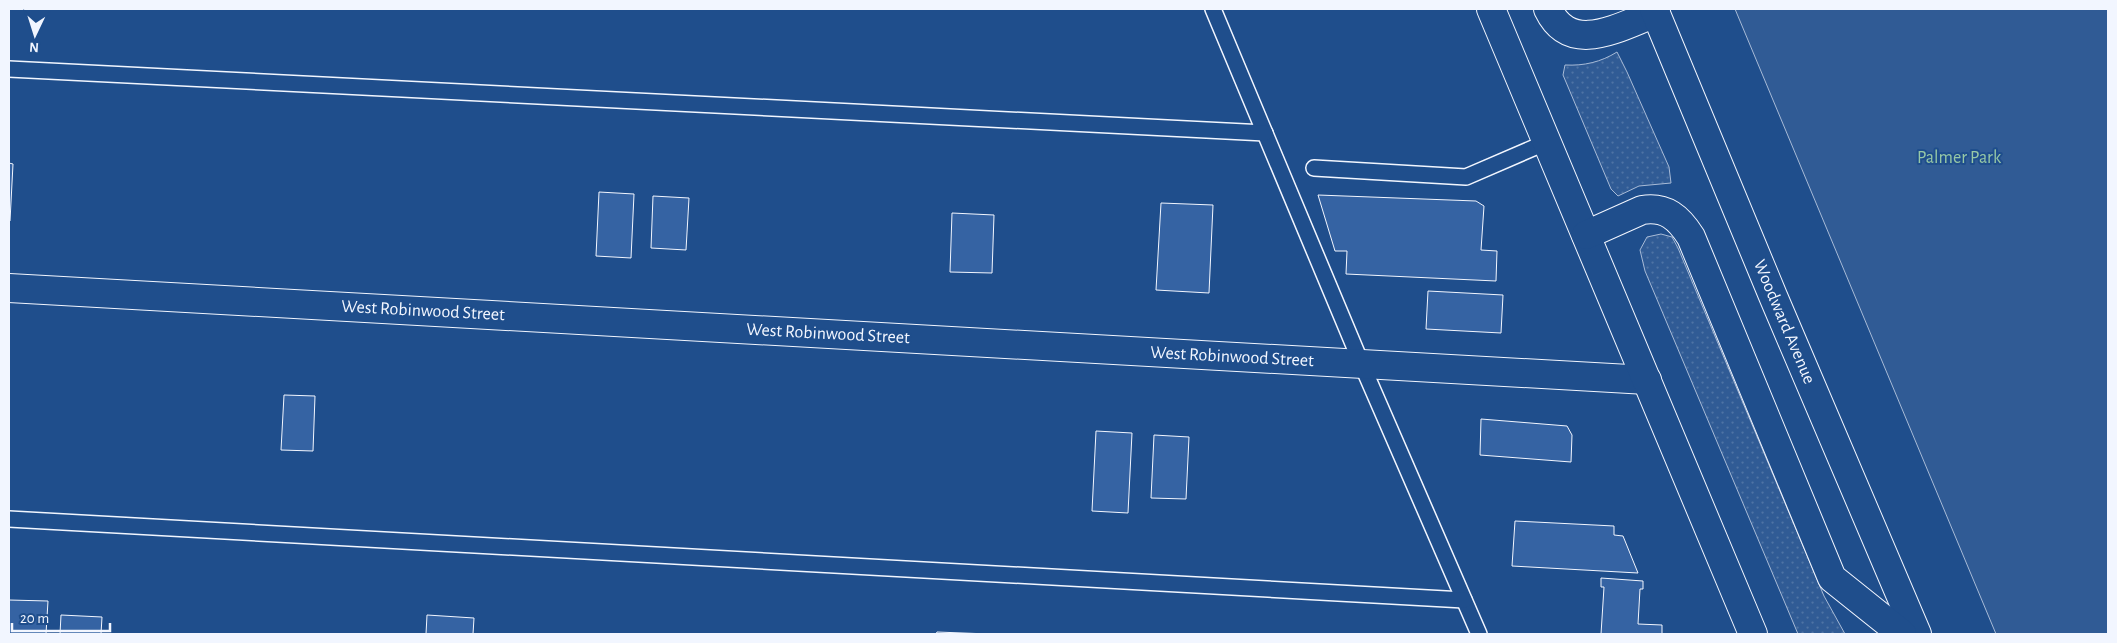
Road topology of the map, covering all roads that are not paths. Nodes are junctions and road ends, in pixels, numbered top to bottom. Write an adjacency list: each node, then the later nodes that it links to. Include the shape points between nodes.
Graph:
1 (1213, 9): 6 (lane)
2 (1491, 9): 7 (main road)
3 (1548, 9): 4 (main road, via 1567,32 1591,36)
4 (1655, 11): 18 (main road, Woodward Avenue)
5 (9, 69): 6 (lane)
6 (1265, 133): 11 (lane)
7 (1547, 142): 8 (lane, via 1466,177); 9 (main road)
8 (1314, 168)
9 (1586, 235): 12 (main road); 17 (main road, via 1651,208 1670,212 1685,228 1832,578)
10 (9, 288): 11 (main road, West Robinwood Street)
11 (1362, 365): 12 (main road, West Robinwood Street); 14 (lane)
12 (1646, 380): 16 (main road)
13 (9, 519): 14 (lane)
14 (1464, 600): 15 (lane)
15 (1479, 634)
16 (1753, 634)
17 (1902, 634)
18 (1917, 634)

